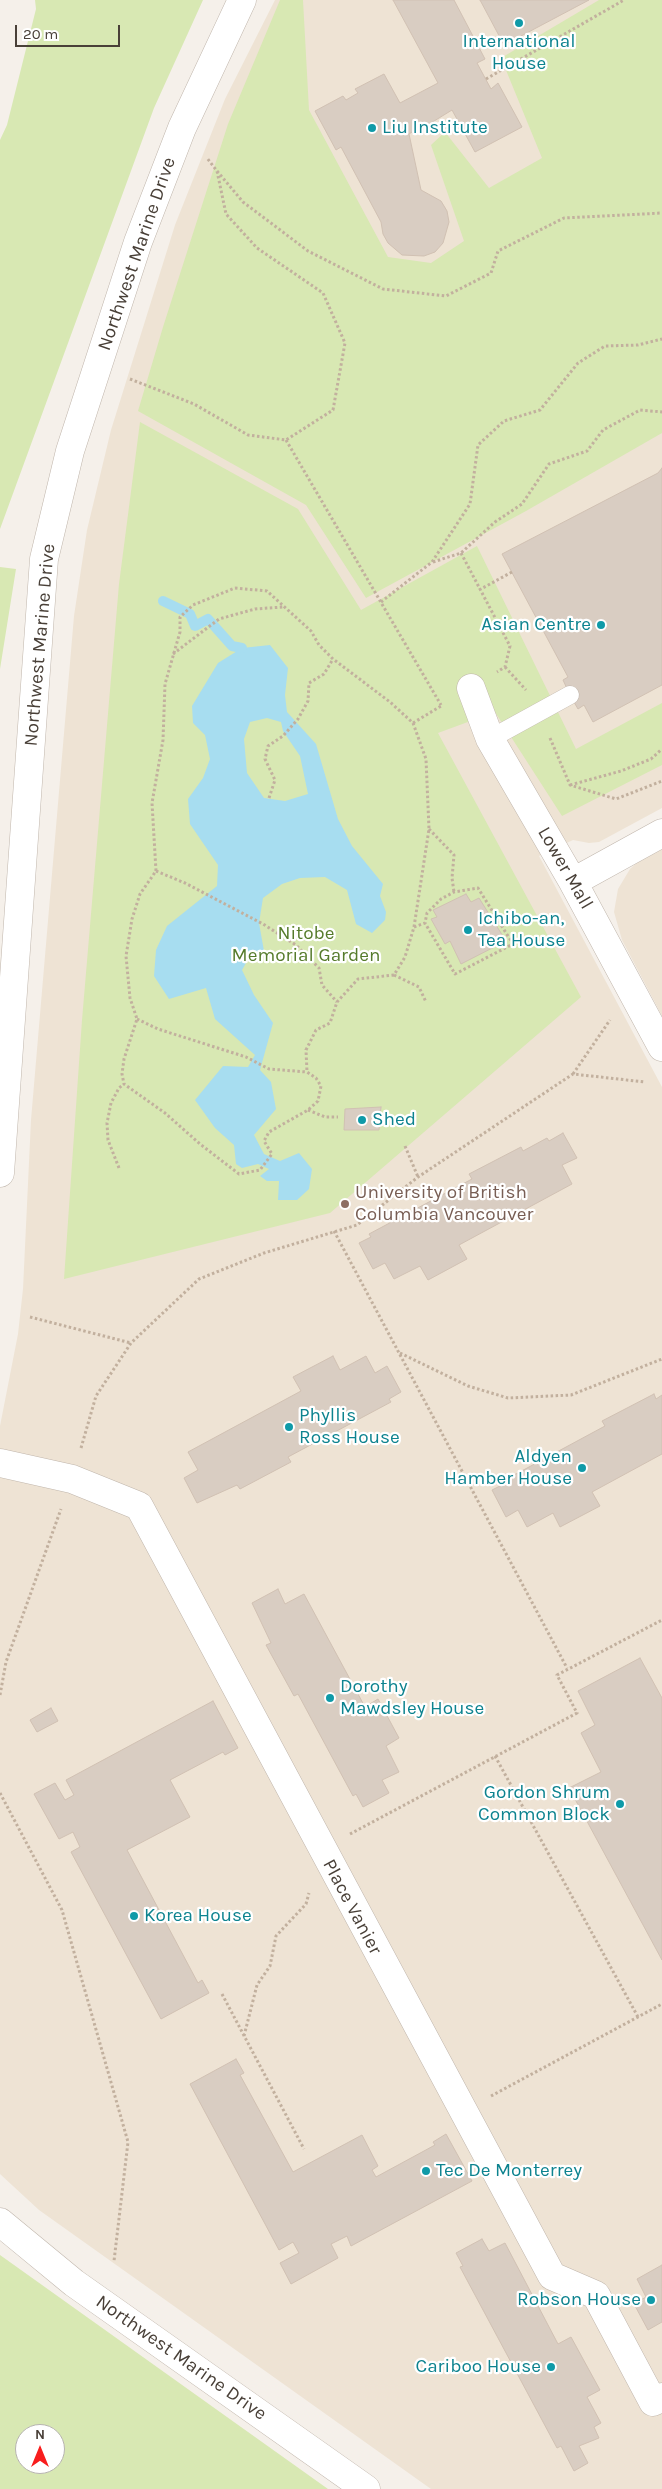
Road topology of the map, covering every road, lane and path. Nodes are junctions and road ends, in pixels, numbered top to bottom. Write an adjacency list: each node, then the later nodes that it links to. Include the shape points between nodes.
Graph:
1 (242, 0): 51 (street, Northwest Marine Drive, via 182,128 138,242 70,451 44,559)
2 (624, 0): 3 (path)
3 (486, 79)
4 (206, 158): 5 (path)
5 (217, 171): 6 (path, via 243,202 308,251 383,288 446,296 491,273 498,251 564,218); 10 (path, via 226,214 257,248 323,293 345,344 333,410)
6 (662, 213)
7 (662, 339): 12 (path, via 638,345 605,346 578,363 540,410 504,421 478,445 470,504)
8 (130, 379): 10 (path, via 194,404 248,435)
9 (662, 412): 11 (path, via 640,410 603,430 587,451 548,464 522,504 495,522)
10 (286, 440): 15 (path)
11 (461, 553): 12 (path); 14 (path)
12 (432, 562): 15 (path)
13 (512, 572): 14 (path)
14 (479, 590): 19 (path, via 510,646)
15 (381, 602): 22 (path)
16 (283, 606): 17 (path, via 255,609 219,619); 17 (path, via 267,591 235,588 193,605 180,617 180,632); 18 (path, via 311,631 319,645)
17 (173, 654): 32 (path, via 165,684 163,740 152,803)
18 (333, 658): 24 (path); 29 (path, via 324,674 309,683 308,701 298,719 283,736 268,746 265,759 275,780)
19 (504, 667): 20 (path); 23 (path, via 518,679)
20 (471, 688): 22 (path); 25 (street, Lower Mall)
21 (570, 695): 23 (lane)
22 (441, 706): 24 (path)
23 (539, 712): 25 (lane); 28 (path)
24 (414, 723): 30 (path, via 426,758)
25 (490, 739): 33 (street, Lower Mall)
26 (662, 749): 28 (path, via 651,758 621,771)
27 (662, 781): 28 (path, via 616,799)
28 (570, 785)
29 (269, 798)
30 (429, 829): 34 (path, via 454,855); 36 (path)
31 (662, 833): 33 (street)
32 (156, 871): 38 (path, via 263,924 296,945 319,968 322,985); 40 (path, via 140,894 126,956 130,998)
33 (573, 882): 42 (street, Lower Mall)
34 (454, 892): 35 (path, via 427,913); 35 (path, via 478,888 512,944 455,974)
35 (425, 923): 36 (path)
36 (414, 927): 37 (path, via 405,957)
37 (394, 975): 38 (path, via 358,979); 39 (path, via 419,987)
38 (337, 1002): 43 (path, via 330,1023 316,1030 306,1050)
39 (426, 1002)
40 (137, 1019): 43 (path, via 158,1029 246,1057 269,1069); 46 (path, via 124,1059)
41 (610, 1020): 44 (path)
42 (662, 1047)
43 (307, 1072): 47 (path, via 316,1078 320,1086 318,1101)
44 (573, 1074): 45 (path); 52 (path)
45 (645, 1082)
46 (124, 1084): 47 (path, via 239,1174 260,1170 272,1154 264,1141 269,1132); 50 (path, via 118,1088 111,1103 107,1123 108,1140)
47 (308, 1110): 48 (path, via 325,1117)
48 (338, 1117)
49 (405, 1146): 52 (path)
50 (119, 1168)
51 (0, 1173)
52 (418, 1177): 53 (path, via 357,1225)
53 (334, 1231): 55 (path, via 264,1253 199,1279); 56 (path)
54 (30, 1317): 55 (path)
55 (131, 1343): 59 (path, via 96,1396)
56 (399, 1353): 57 (path, via 468,1386 508,1398 572,1395); 61 (path)
57 (662, 1359)
58 (0, 1463): 59 (street, Place Vanier)
59 (72, 1479): 62 (path, via 6,1662); 65 (street, Place Vanier, via 139,1506)
60 (662, 1620): 61 (path)
61 (567, 1668): 63 (path, via 556,1675 577,1713)
62 (0, 1695)
63 (495, 1756): 65 (path); 68 (path)
64 (0, 1793): 73 (path, via 62,1910 128,2142)
65 (320, 1845): 69 (path, via 306,1904 276,1936 270,1966 257,1985); 70 (street, Place Vanier)
66 (222, 1994): 69 (path)
67 (662, 2004): 68 (path)
68 (638, 2017): 70 (path)
69 (244, 2036): 71 (path)
70 (461, 2111): 74 (street, Place Vanier, via 552,2276 596,2295 653,2402)
71 (304, 2149)
72 (0, 2222): 75 (street, Northwest Marine Drive, via 74,2283)
73 (114, 2261)
74 (662, 2397)
75 (366, 2489)

